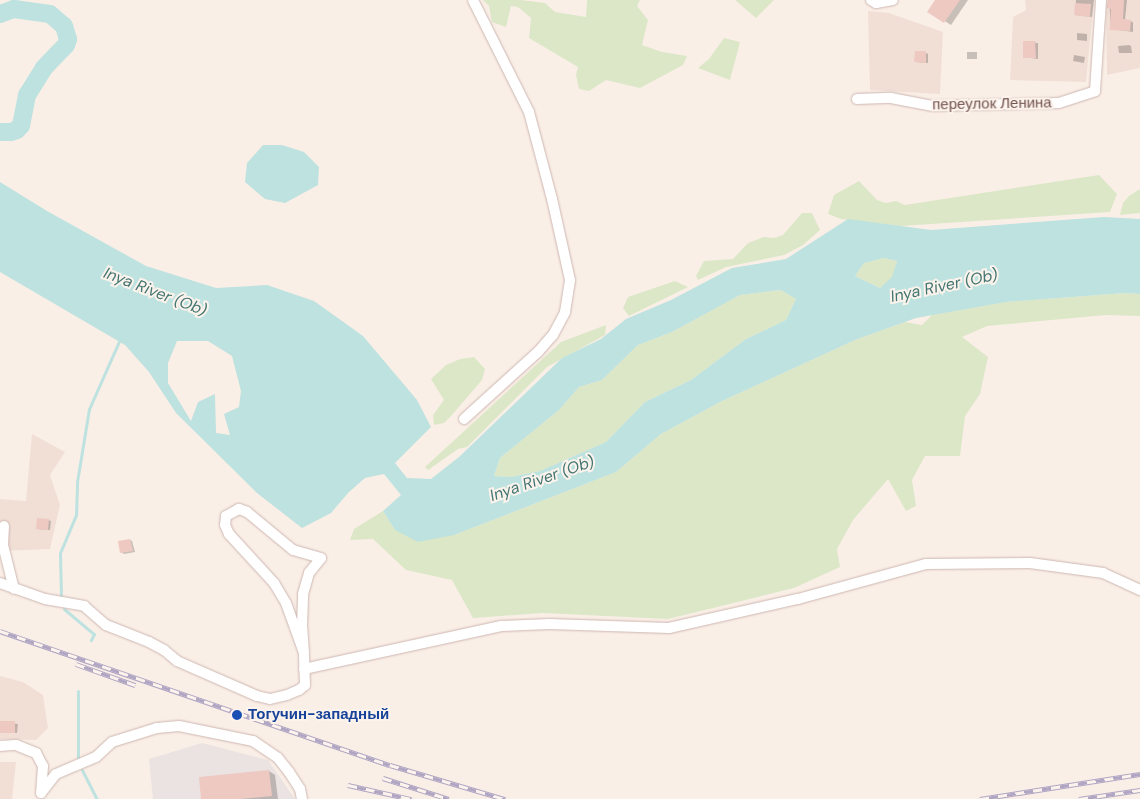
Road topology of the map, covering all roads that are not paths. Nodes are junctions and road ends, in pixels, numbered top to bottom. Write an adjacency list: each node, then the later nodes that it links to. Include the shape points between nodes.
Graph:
1 (472, 0): 6 (street, via 529,112 570,280 566,312 553,335)
2 (871, 0): 3 (street)
3 (893, 0)
4 (1100, 0): 5 (street, переулок Ленина, via 1095,91 1059,103 932,106 891,98)
5 (857, 99)
6 (464, 419)
7 (4, 526): 9 (street, via 3,545)
8 (0, 583): 9 (street)
9 (14, 588): 12 (street, via 45,600 84,606 106,626 149,642 177,661 257,696 270,699 299,690 305,685)
10 (1140, 590): 12 (street, via 1103,573 1030,563 926,564 798,599 669,628 549,624 502,626)
11 (304, 653): 11 (street, via 303,594 309,573 321,558 293,550 247,512 232,511 226,516 224,525 262,568 286,603); 12 (street)
12 (304, 669)
13 (0, 746): 15 (street, via 16,745 36,753 43,766)
14 (301, 794): 15 (street, via 278,758 253,741 179,726 157,728 112,742 96,757 56,774)
15 (40, 796)

